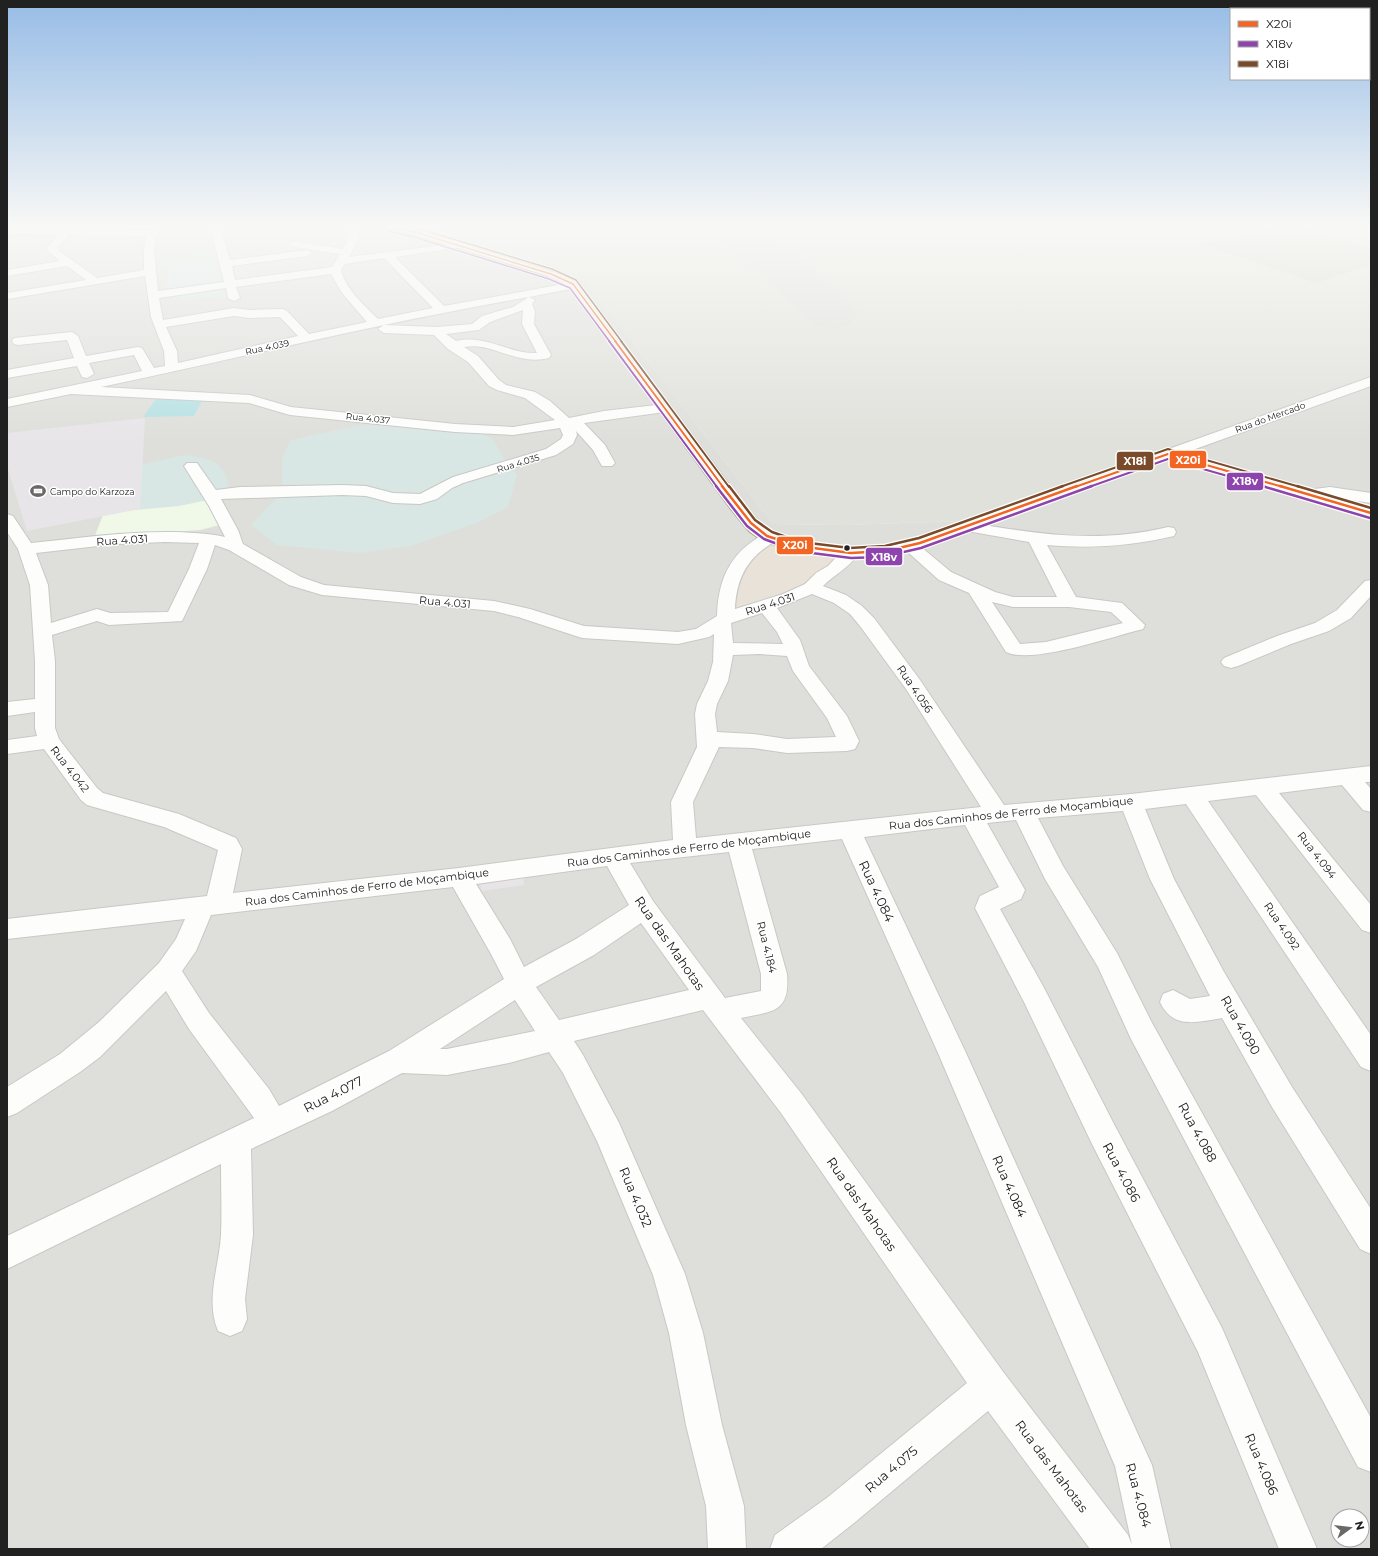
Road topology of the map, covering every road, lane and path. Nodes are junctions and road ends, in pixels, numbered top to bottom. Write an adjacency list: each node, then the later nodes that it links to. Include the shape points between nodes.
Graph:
1 (154, 299): 14 (street)
2 (234, 299): 12 (street)
3 (352, 299): 13 (street)
4 (430, 299): 10 (street)
5 (501, 299): 10 (street, Rua 4.039)
6 (530, 299): 9 (street)
7 (584, 299): 28 (main road)
8 (282, 300): 11 (street)
9 (526, 304): 16 (street, via 486,319 478,326); 18 (street, via 529,312 528,324 545,355 515,354 491,345 473,342)
10 (441, 310): 13 (street, Rua 4.039)
11 (285, 314): 12 (street, via 249,314); 17 (street)
12 (234, 318): 14 (street)
13 (375, 323): 15 (street, Rua 4.039)
14 (159, 324): 20 (street, via 171,351)
15 (361, 327): 16 (street); 17 (street, Rua 4.039)
16 (437, 331): 18 (street)
17 (306, 338): 20 (street, Rua 4.039)
18 (452, 346): 29 (street, via 474,360 485,376 499,387 529,395)
19 (81, 360): 21 (street); 21 (street, via 72,336 16,345); 22 (street, via 138,351); 24 (street)
20 (171, 368): 22 (street, Rua 4.039)
21 (13, 373): 26 (street)
22 (150, 373): 24 (street, Rua 4.039)
23 (1371, 381): 30 (street, Rua do Mercado)
24 (91, 386): 25 (street, Rua 4.039)
25 (71, 390): 26 (street, Rua 4.039); 29 (street, Rua 4.037, via 250,399 290,410 462,429 523,431)
26 (24, 399): 27 (street, Rua 4.039)
27 (7, 402)
28 (665, 408): 29 (street, Rua 4.037, via 614,413); 40 (main road, via 736,505 756,528)
29 (570, 422): 31 (street, via 600,448); 34 (street, Rua 4.035, via 568,441 551,452 446,485 431,496 407,500 366,491 342,490)
30 (1168, 454): 33 (main road); 38 (main road)
31 (607, 463)
32 (192, 466): 34 (street)
33 (1306, 494): 35 (street, via 1330,492); 36 (main road)
34 (211, 495): 43 (street)
35 (1371, 498)
36 (1371, 514)
37 (7, 519): 45 (street, Rua 4.042)
38 (967, 527): 41 (street); 44 (main road)
39 (1168, 532): 41 (street, via 1108,543)
40 (770, 537): 46 (main road, via 792,545); 52 (street, via 757,545 733,572 727,589)
41 (1035, 537): 50 (street)
42 (209, 538): 43 (street, Rua 4.031); 45 (street, Rua 4.031, via 116,539); 53 (street, via 198,569 175,617 109,619 100,615)
43 (235, 546): 52 (street, Rua 4.031, via 294,581 322,590 494,606 582,632 678,638 702,633)
44 (909, 546): 46 (main road, via 881,552); 49 (street, via 945,576)
45 (26, 549): 53 (street, Rua 4.042, via 38,586)
46 (850, 553): 48 (street, Rua 4.031)
47 (1371, 585): 56 (street, via 1344,614 1322,628 1278,642)
48 (811, 588): 51 (street, Rua 4.031); 68 (street, Rua 4.056, via 840,598 867,622 913,685)
49 (976, 590): 50 (street, via 1013,602); 50 (street, via 1016,650 1046,648 1136,625 1116,608)
50 (1069, 602)
51 (766, 606): 52 (street, Rua 4.031); 55 (street, via 785,630)
52 (724, 619): 54 (street)
53 (42, 632): 57 (street, Rua 4.042)
54 (724, 649): 55 (street); 59 (street, via 718,681 705,714)
55 (794, 651): 59 (street, via 802,672 837,716 847,744 787,746)
56 (1231, 662)
57 (45, 704): 58 (street); 60 (street, Rua 4.042, via 44,728)
58 (7, 709)
59 (708, 739): 71 (street, via 708,747 682,802)
60 (49, 742): 61 (street); 74 (street, Rua 4.042, via 95,799 172,820 228,844 230,849)
61 (7, 747)
62 (1371, 774): 63 (street, Rua dos Caminhos de Ferro de Moçambique)
63 (1347, 777): 64 (street, Rua dos Caminhos de Ferro de Moçambique); 67 (street)
64 (1262, 787): 65 (street, Rua dos Caminhos de Ferro de Moçambique); 76 (street, Rua 4.094)
65 (1192, 795): 66 (street, Rua dos Caminhos de Ferro de Moçambique); 84 (street, Rua 4.092)
66 (1131, 802): 68 (street, Rua dos Caminhos de Ferro de Moçambique); 82 (street, Rua 4.090, via 1179,914)
67 (1371, 804)
68 (997, 813): 69 (street, Rua dos Caminhos de Ferro de Moçambique); 93 (street, Rua 4.088, via 1054,872 1108,961 1141,1030 1220,1171); 98 (street, Rua 4.086, via 1014,890 989,903 987,908 1034,994 1210,1340)
69 (849, 830): 70 (street, Rua dos Caminhos de Ferro de Moçambique); 97 (street, Rua 4.084, via 952,1053 1133,1465)
70 (738, 843): 71 (street, Rua dos Caminhos de Ferro de Moçambique); 81 (street, Rua 4.184, via 766,941 775,988 773,997 767,1001)
71 (686, 848): 72 (street, Rua dos Caminhos de Ferro de Moçambique)
72 (613, 856): 73 (street, Rua dos Caminhos de Ferro de Moçambique); 75 (street, Rua das Mahotas)
73 (459, 877): 74 (street, Rua dos Caminhos de Ferro de Moçambique); 79 (street, Rua 4.032, via 501,947)
74 (210, 905): 77 (street, Rua dos Caminhos de Ferro de Moçambique); 78 (street)
75 (644, 908): 79 (street, Rua 4.077, via 586,947); 81 (street, Rua das Mahotas)
76 (1371, 923)
77 (7, 929)
78 (168, 971): 86 (street, via 90,1048); 87 (street, via 199,1021 259,1099)
79 (519, 983): 83 (street, Rua 4.032); 85 (street, Rua 4.077)
80 (1173, 1002): 82 (street, via 1184,1011)
81 (714, 1004): 83 (street, Rua 4.184); 92 (street, Rua das Mahotas, via 791,1103)
82 (1230, 1005): 89 (street, Rua 4.090, via 1282,1097)
83 (554, 1036): 85 (street, Rua 4.184, via 509,1050 447,1062); 94 (street, Rua 4.032, via 573,1064 608,1133 669,1274 686,1333 704,1425 725,1506)
84 (1371, 1058)
85 (399, 1060): 87 (street, Rua 4.077)
86 (7, 1103)
87 (273, 1124): 88 (street, Rua 4.077)
88 (236, 1141): 90 (street, Rua 4.077); 91 (street, via 237,1235 228,1299)
89 (1371, 1238)
90 (7, 1253)
91 (230, 1319)
92 (991, 1386): 95 (street, Rua 4.075, via 841,1510); 96 (street, Rua das Mahotas)
93 (1371, 1454)
94 (727, 1549)
95 (789, 1549)
96 (1114, 1549)
97 (1152, 1549)
98 (1298, 1549)

